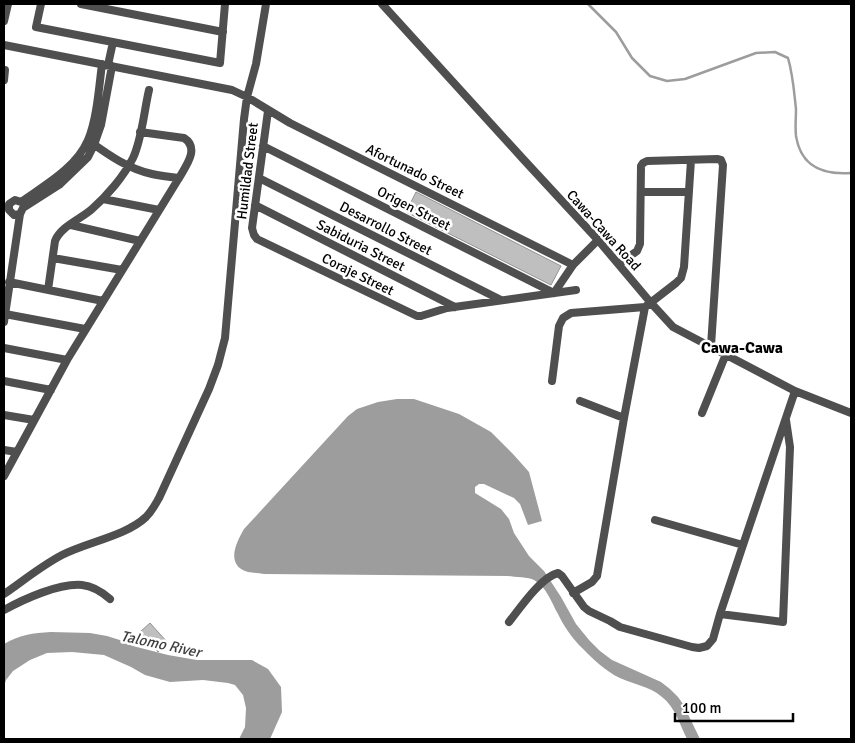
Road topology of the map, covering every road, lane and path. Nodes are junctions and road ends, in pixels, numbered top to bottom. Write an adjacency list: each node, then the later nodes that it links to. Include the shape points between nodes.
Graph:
1 (8, 4): 7 (street)
2 (41, 4): 9 (street, via 36,27)
3 (81, 4): 8 (street)
4 (225, 4): 8 (street)
5 (266, 4): 15 (street)
6 (382, 4): 31 (street, Cawa-Cawa Road)
7 (4, 21)
8 (223, 32): 9 (street, via 220,63)
9 (113, 42): 11 (street)
10 (4, 45): 11 (street, Afortunado Street)
11 (108, 65): 15 (street, Afortunado Street, via 224,88); 18 (street, via 101,125)
12 (4, 70): 13 (street)
13 (4, 80)
14 (148, 90): 17 (street)
15 (247, 97): 16 (street, Afortunado Street); 68 (street, via 225,338 209,389 159,498 145,518 134,526 62,555)
16 (268, 110): 19 (street, Humildad Street); 35 (street, Afortunado Street)
17 (140, 132): 21 (street); 22 (street, via 189,141 192,155)
18 (91, 143): 21 (street); 37 (street, via 22,208)
19 (263, 146): 23 (street, Humildad Street); 40 (street, Origen Street)
20 (691, 160): 24 (street, via 643,163); 25 (street); 47 (street, via 719,159 722,165)
21 (128, 166): 22 (street, via 150,174); 26 (street)
22 (180, 178): 28 (street)
23 (259, 178): 27 (street, Humildad Street); 41 (street, Desarrollo Street)
24 (641, 192): 25 (street); 34 (street, via 640,244 637,251)
25 (689, 192): 43 (street, via 683,273 676,283)
26 (103, 199): 28 (street); 29 (street)
27 (255, 205): 30 (street, Humildad Street); 44 (street, Sabiduria Street)
28 (159, 210): 32 (street)
29 (71, 225): 32 (street); 33 (street, via 57,237)
30 (254, 235): 44 (street, Coraje Street, via 417,316)
31 (598, 240): 34 (street, Cawa-Cawa Road); 35 (street)
32 (140, 241): 36 (street)
33 (53, 258): 36 (street); 38 (street)
34 (619, 264): 43 (street, Cawa-Cawa Road)
35 (573, 265): 40 (street)
36 (122, 270): 42 (street)
37 (9, 282): 38 (street); 45 (street)
38 (48, 290): 42 (street)
39 (576, 290): 40 (street, Coraje Street)
40 (554, 293): 41 (street, Coraje Street)
41 (501, 300): 44 (street, Coraje Street)
42 (103, 301): 46 (street)
43 (648, 305): 47 (street, Cawa-Cawa Road, via 679,330); 52 (street, via 566,315 559,326); 59 (street)
44 (455, 307)
45 (4, 318): 46 (street)
46 (85, 329): 50 (street)
47 (711, 346): 49 (street, Cawa-Cawa Road)
48 (4, 348): 50 (street)
49 (726, 354): 54 (street, Cawa-Cawa Road); 56 (street)
50 (67, 360): 53 (street)
51 (4, 381): 53 (street)
52 (552, 381)
53 (51, 390): 61 (street)
54 (795, 391): 57 (street, Cawa-Cawa Road); 60 (street)
55 (580, 402): 59 (street)
56 (702, 413)
57 (851, 413)
58 (4, 415): 61 (street)
59 (624, 418): 67 (street, via 597,576)
60 (786, 418): 66 (street); 71 (street, via 790,447 783,622)
61 (34, 420): 63 (street)
62 (4, 450): 63 (street)
63 (17, 452): 64 (street)
64 (4, 476)
65 (655, 520): 66 (street)
66 (742, 545): 71 (street)
67 (574, 593): 71 (street, via 589,611 620,627 699,648 707,646 713,639); 72 (street, via 556,573 523,603)
68 (4, 594)
69 (110, 599): 70 (street, via 94,588 76,585 30,597)
70 (4, 610)
71 (720, 614)
72 (510, 622)

